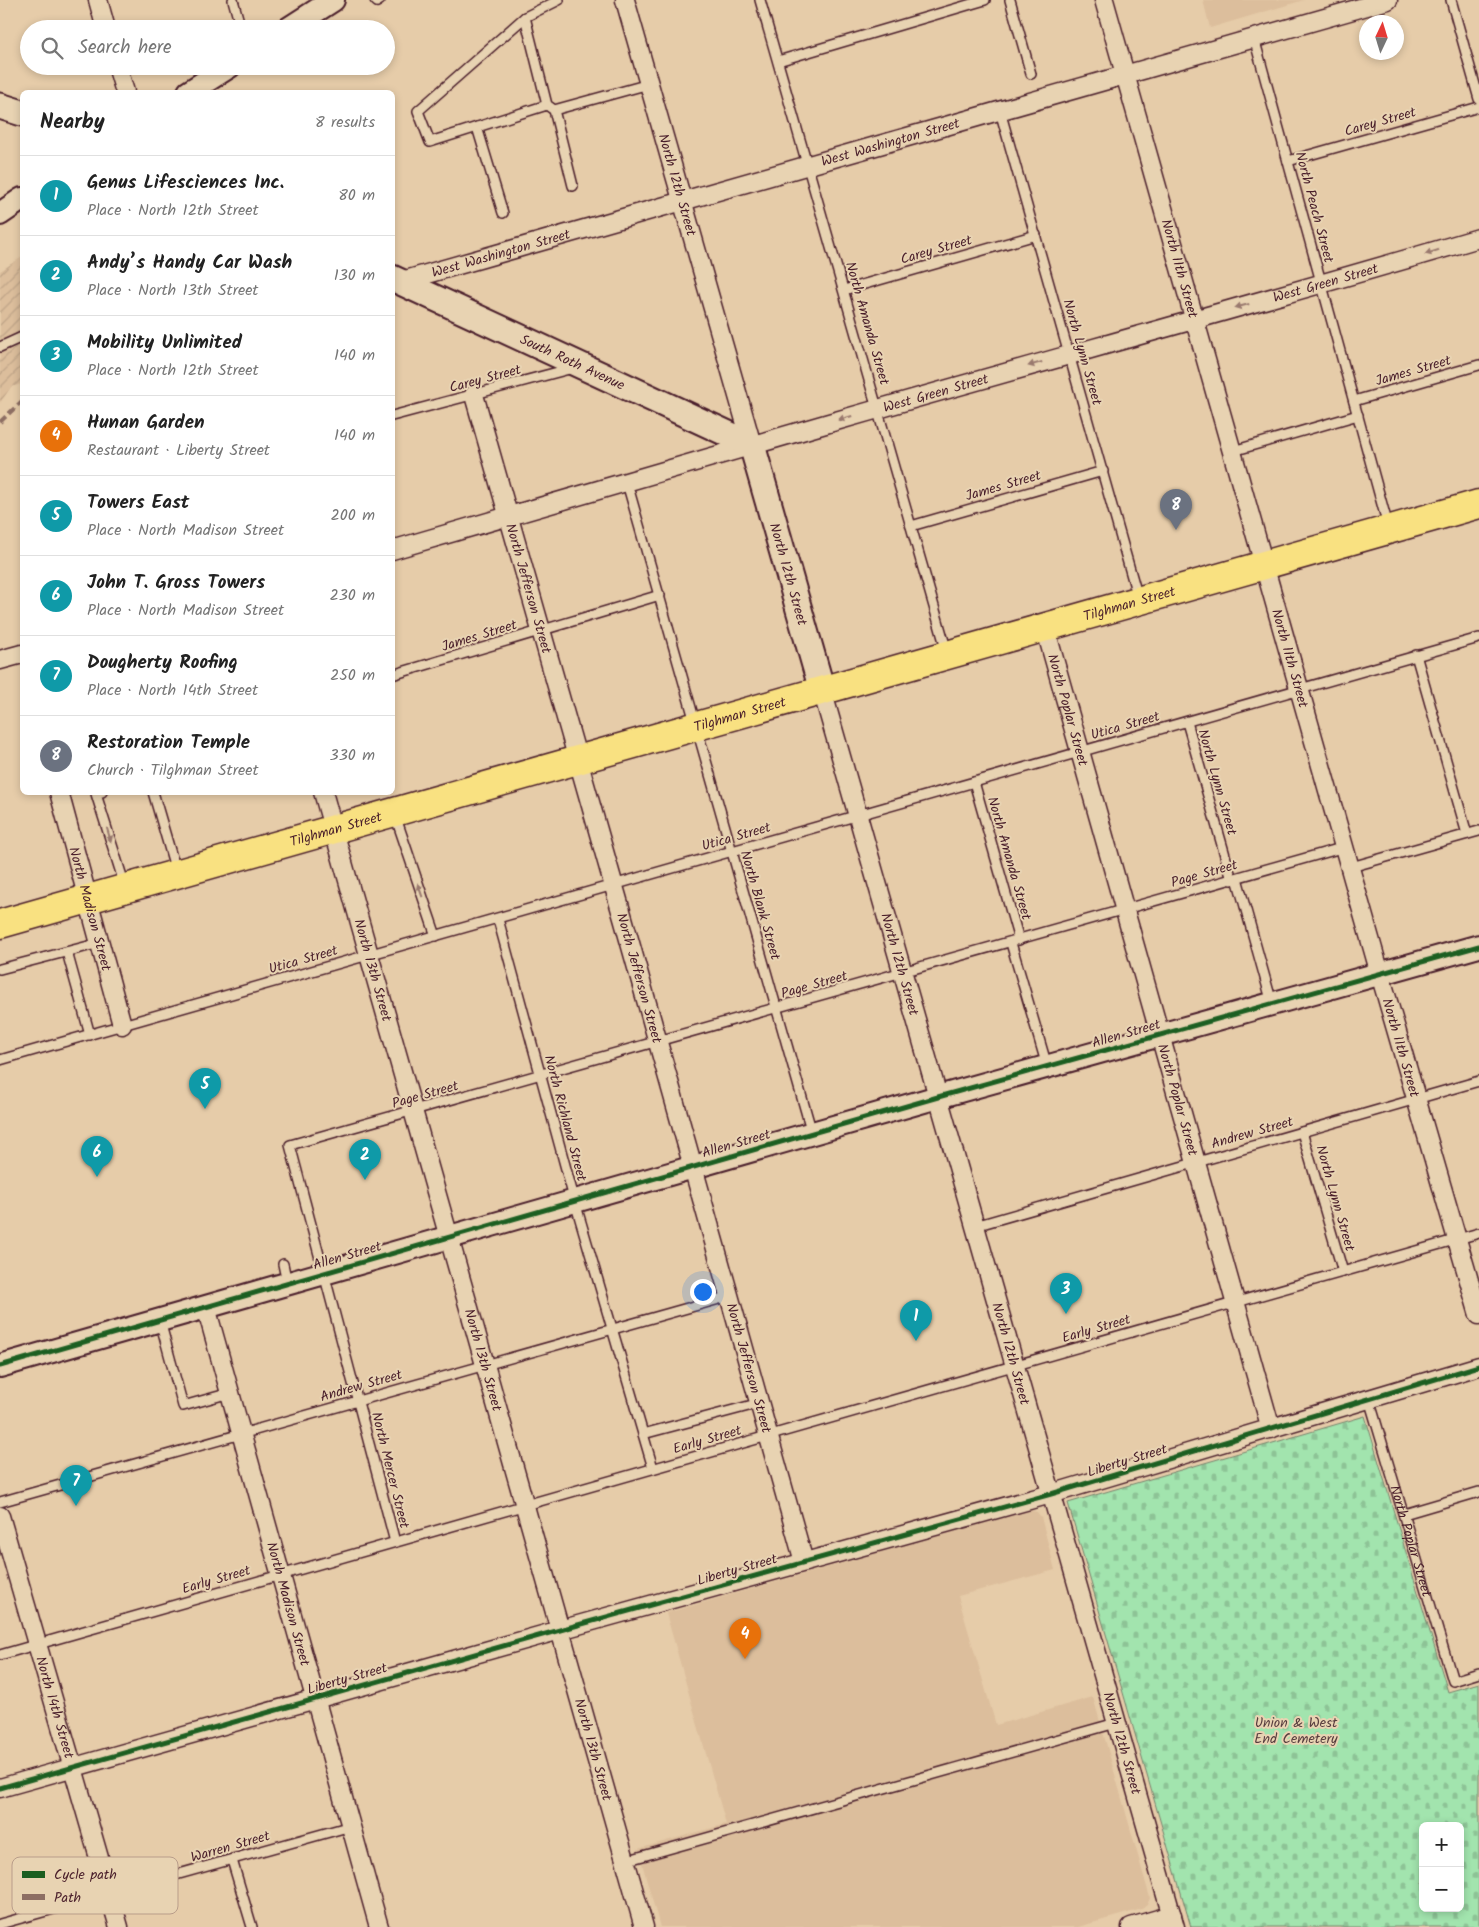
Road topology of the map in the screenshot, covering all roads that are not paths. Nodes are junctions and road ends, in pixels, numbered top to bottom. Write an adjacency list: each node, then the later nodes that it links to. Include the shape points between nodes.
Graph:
1 (98, 0): 15 (street)
2 (233, 0): 16 (lane)
3 (333, 0): 17 (street)
4 (376, 0): 5 (lane)
5 (380, 0)
6 (559, 0): 14 (lane)
7 (625, 0): 24 (street, North 12th Street)
8 (760, 0): 19 (lane, North Amanda Street)
9 (985, 0): 19 (lane)
10 (1010, 0): 20 (lane)
11 (1104, 0): 23 (street, North 11th Street)
12 (1388, 0): 18 (street, West Washington Street)
13 (1451, 0): 27 (lane)
14 (526, 17): 29 (lane); 33 (lane, via 418,111 430,142)
15 (104, 20)
16 (239, 20)
17 (302, 20)
18 (1254, 38): 23 (street, West Washington Street); 34 (lane, North Peach Street)
19 (778, 61): 35 (lane, North Amanda Street)
20 (1031, 74)
21 (120, 75): 25 (street)
22 (216, 75): 26 (street)
23 (1126, 75): 31 (street, West Washington Street); 46 (street, North 11th Street)
24 (649, 84): 29 (lane); 38 (street, North 12th Street)
25 (124, 90)
26 (192, 90)
27 (1479, 99)
28 (0, 106): 32 (main road)
29 (550, 107): 33 (lane); 36 (lane)
30 (1479, 107): 34 (lane, Carey Street)
31 (1000, 111): 35 (street, West Washington Street); 41 (lane, North Lynn Street)
32 (20, 112)
33 (477, 127): 39 (lane)
34 (1288, 161): 44 (lane, North Peach Street)
35 (808, 166): 38 (street, West Washington Street); 45 (lane, North Amanda Street)
36 (573, 186)
37 (20, 200): 40 (street)
38 (683, 201): 43 (street, West Washington Street); 57 (street, North 12th Street)
39 (503, 213)
40 (0, 214)
41 (1036, 235): 45 (lane, Carey Street); 49 (lane, North Lynn Street)
42 (1479, 238): 44 (street, West Green Street, one-way to 44)
43 (395, 281): 51 (main road, South Roth Avenue)
44 (1322, 285): 46 (street, West Green Street, one-way to 46); 53 (lane, North Peach Street)
45 (844, 290): 54 (lane, North Amanda Street)
46 (1195, 319): 49 (street, West Green Street); 58 (street, North 11th Street)
47 (20, 338): 48 (lane)
48 (0, 347)
49 (1069, 354): 54 (street, West Green Street, one-way to 54); 59 (lane, North Lynn Street)
50 (1479, 365): 53 (lane, James Street)
51 (581, 366): 52 (lane, Carey Street); 57 (main road, South Roth Avenue)
52 (474, 395): 55 (lane, Carey Street); 62 (street, North Jefferson Street)
53 (1354, 401): 56 (lane, North Peach Street)
54 (878, 409): 57 (street, West Green Street, one-way to 57); 63 (lane, North Amanda Street)
55 (395, 415)
56 (1358, 416): 58 (lane); 64 (lane, North Peach Street)
57 (752, 445): 60 (street, West Green Street); 78 (main road, North 12th Street)
58 (1233, 451): 66 (street, North 11th Street)
59 (1103, 471): 63 (lane, James Street); 68 (lane, North Lynn Street)
60 (627, 483): 62 (street, West Green Street); 67 (lane, North Blank Street)
61 (1479, 504): 64 (main road, Tilghman Street)
62 (508, 517): 65 (street, West Green Street); 70 (street, North Jefferson Street)
63 (911, 526): 72 (lane, North Amanda Street)
64 (1389, 528): 66 (main road, Tilghman Street)
65 (395, 549)
66 (1265, 564): 68 (main road, Tilghman Street); 77 (street, North 11th Street)
67 (660, 595): 70 (lane, James Street); 80 (lane, North Blank Street)
68 (1139, 600): 69 (main road, Tilghman Street)
69 (1045, 627): 72 (main road, Tilghman Street); 81 (street, North Poplar Street)
70 (541, 631): 76 (lane, James Street); 82 (street, North Jefferson Street)
71 (1479, 638): 73 (lane, Utica Street)
72 (948, 654): 78 (main road, Tilghman Street)
73 (1416, 655): 77 (lane, Utica Street); 92 (lane)
74 (20, 656): 75 (street)
75 (0, 660)
76 (395, 674)
77 (1300, 689): 79 (lane, Utica Street); 93 (street, North 11th Street)
78 (822, 690): 80 (main road, Tilghman Street); 89 (street, North 12th Street)
79 (1186, 722): 81 (lane, Utica Street); 97 (lane, North Lynn Street)
80 (696, 726): 82 (main road, Tilghman Street); 94 (lane, North Blank Street)
81 (1079, 752): 83 (lane, Utica Street); 101 (street, North Poplar Street)
82 (577, 760): 88 (main road, Tilghman Street); 98 (street, North Jefferson Street)
83 (974, 782): 89 (lane, Utica Street); 105 (lane, North Amanda Street)
84 (60, 795): 100 (street, North Madison Street)
85 (96, 795): 99 (lane, one-way to 99)
86 (154, 795): 96 (lane)
87 (324, 795): 90 (street, North 13th Street)
88 (394, 812): 90 (main road, Tilghman Street); 104 (lane, one-way to 88)
89 (857, 816): 94 (lane, Utica Street); 111 (street, North 12th Street)
90 (334, 829): 96 (main road, Tilghman Street); 109 (street, North 13th Street)
91 (1479, 831): 92 (lane)
92 (1467, 834): 95 (lane)
93 (1345, 847): 95 (street, North 11th Street); 97 (lane, Page Street)
94 (732, 852): 98 (lane, Utica Street); 114 (lane, North Blank Street)
95 (1351, 867): 112 (street, North 11th Street)
96 (177, 873): 99 (main road, Tilghman Street)
97 (1235, 879): 101 (lane, Page Street); 113 (lane, North Lynn Street)
98 (614, 885): 102 (lane, Utica Street); 118 (street, North Jefferson Street)
99 (126, 888): 100 (main road, Tilghman Street)
100 (88, 899): 103 (main road, Tilghman Street); 106 (street, North Madison Street)
101 (1124, 910): 105 (lane, Page Street); 117 (street, North Poplar Street)
102 (498, 919): 104 (lane, Utica Street); 121 (lane, North Richland Street)
103 (0, 924)
104 (436, 936): 109 (lane, Utica Street)
105 (1015, 942): 111 (lane, Page Street); 120 (lane, North Amanda Street)
106 (100, 943): 108 (lane); 115 (street, North Madison Street)
107 (1479, 946): 112 (street, Allen Street)
108 (67, 952): 110 (lane); 116 (lane)
109 (368, 954): 115 (lane, Utica Street); 125 (street, North 13th Street)
110 (0, 969)
111 (902, 973): 114 (lane, Page Street); 123 (street, North 12th Street)
112 (1380, 974): 113 (street, Allen Street); 124 (street, North 11th Street)
113 (1272, 1004): 117 (street, Allen Street)
114 (776, 1009): 118 (lane, Page Street); 127 (lane, North Blank Street)
115 (122, 1026): 116 (lane, Utica Street)
116 (90, 1035): 119 (lane, Utica Street)
117 (1160, 1035): 120 (street, Allen Street); 129 (street, North Poplar Street)
118 (658, 1042): 121 (lane, Page Street); 130 (street, North Jefferson Street)
119 (0, 1060)
120 (1047, 1066): 123 (street, Allen Street)
121 (540, 1076): 125 (lane, Page Street); 131 (lane, North Richland Street)
122 (1479, 1081): 124 (lane, Andrew Street)
123 (938, 1097): 127 (street, Allen Street); 132 (street, North 12th Street)
124 (1416, 1099): 126 (lane, Andrew Street); 135 (street, North 11th Street)
125 (412, 1112): 128 (lane, Page Street); 134 (street, North 13th Street)
126 (1302, 1132): 129 (lane, Andrew Street); 136 (lane, North Lynn Street)
127 (812, 1133): 130 (street, Allen Street)
128 (290, 1145): 137 (lane, North Mercer Street)
129 (1196, 1162): 132 (lane, Andrew Street); 139 (street, North Poplar Street)
130 (694, 1167): 131 (street, Allen Street); 138 (street, North Jefferson Street)
131 (575, 1202): 134 (street, Allen Street); 143 (lane, North Richland Street)
132 (975, 1226): 145 (street, North 12th Street)
133 (1479, 1233): 135 (lane, Early Street)
134 (448, 1238): 137 (street, Allen Street); 144 (street, North 13th Street)
135 (1457, 1239): 136 (lane, Early Street); 141 (street, North 11th Street)
136 (1342, 1272): 139 (lane, Early Street)
137 (323, 1274): 140 (street, Allen Street, via 285,1274); 150 (lane, North Mercer Street)
138 (730, 1296): 143 (lane, Andrew Street); 151 (street, North Jefferson Street)
139 (1235, 1302): 145 (lane, Early Street); 152 (street, North Poplar Street)
140 (206, 1307): 142 (street, Allen Street); 148 (street, North Madison Street)
141 (1479, 1315)
142 (160, 1321): 146 (street, Allen Street); 148 (lane, via 184,1406)
143 (612, 1328): 144 (lane, Andrew Street); 154 (lane, North Richland Street)
144 (484, 1364): 150 (lane, Andrew Street); 160 (street, North 13th Street)
145 (1014, 1365): 155 (lane, Early Street); 158 (street, North 12th Street)
146 (0, 1366)
147 (1479, 1366): 149 (street, Liberty Street)
148 (230, 1393): 153 (street, North Madison Street)
149 (1369, 1399): 152 (street, Liberty Street); 161 (lane, North Poplar Street)
150 (359, 1400): 153 (lane, Andrew Street); 163 (lane, North Mercer Street)
151 (760, 1403): 154 (lane); 155 (street, North Jefferson Street)
152 (1271, 1428): 158 (street, Liberty Street)
153 (240, 1434): 159 (lane, Andrew Street); 166 (street, North Madison Street)
154 (643, 1434): 156 (lane, North Richland Street)
155 (769, 1436): 156 (lane, Early Street); 165 (street, North Jefferson Street)
156 (653, 1468): 160 (lane, Early Street)
157 (1479, 1492): 161 (lane)
158 (1051, 1494): 165 (street, Liberty Street); 172 (street, North 12th Street)
159 (0, 1502)
160 (524, 1505): 163 (lane, Early Street); 167 (street, North 13th Street)
161 (1404, 1514): 170 (lane, North Poplar Street, via 1453,1680)
162 (0, 1516): 164 (street, North 14th Street)
163 (395, 1542): 166 (lane, Early Street)
164 (4, 1546): 168 (street, North 14th Street)
165 (804, 1562): 167 (street, Liberty Street)
166 (280, 1575): 168 (lane, Early Street); 171 (street, North Madison Street)
167 (560, 1630): 171 (street, Liberty Street); 178 (street, North 13th Street)
168 (37, 1644): 169 (lane, Early Street); 173 (street, North 14th Street)
169 (0, 1655)
170 (1479, 1673)
171 (315, 1698): 173 (street, Liberty Street); 175 (street, North Madison Street)
172 (1116, 1723): 178 (lane); 182 (street, North 12th Street)
173 (73, 1767): 174 (street, Liberty Street); 176 (street, North 14th Street)
174 (0, 1788)
175 (351, 1826): 177 (lane, Warren Street); 186 (street, North Madison Street)
176 (99, 1857)
177 (232, 1860): 179 (lane, Warren Street); 185 (lane)
178 (625, 1861): 187 (street, North 13th Street)
179 (178, 1875)
180 (37, 1914): 183 (lane, Warren Street)
181 (116, 1914): 184 (street, North 14th Street)
182 (1173, 1921): 188 (street)
183 (0, 1924)
184 (120, 1927)
185 (252, 1927)
186 (379, 1927)
187 (644, 1927)
188 (1131, 1927)

